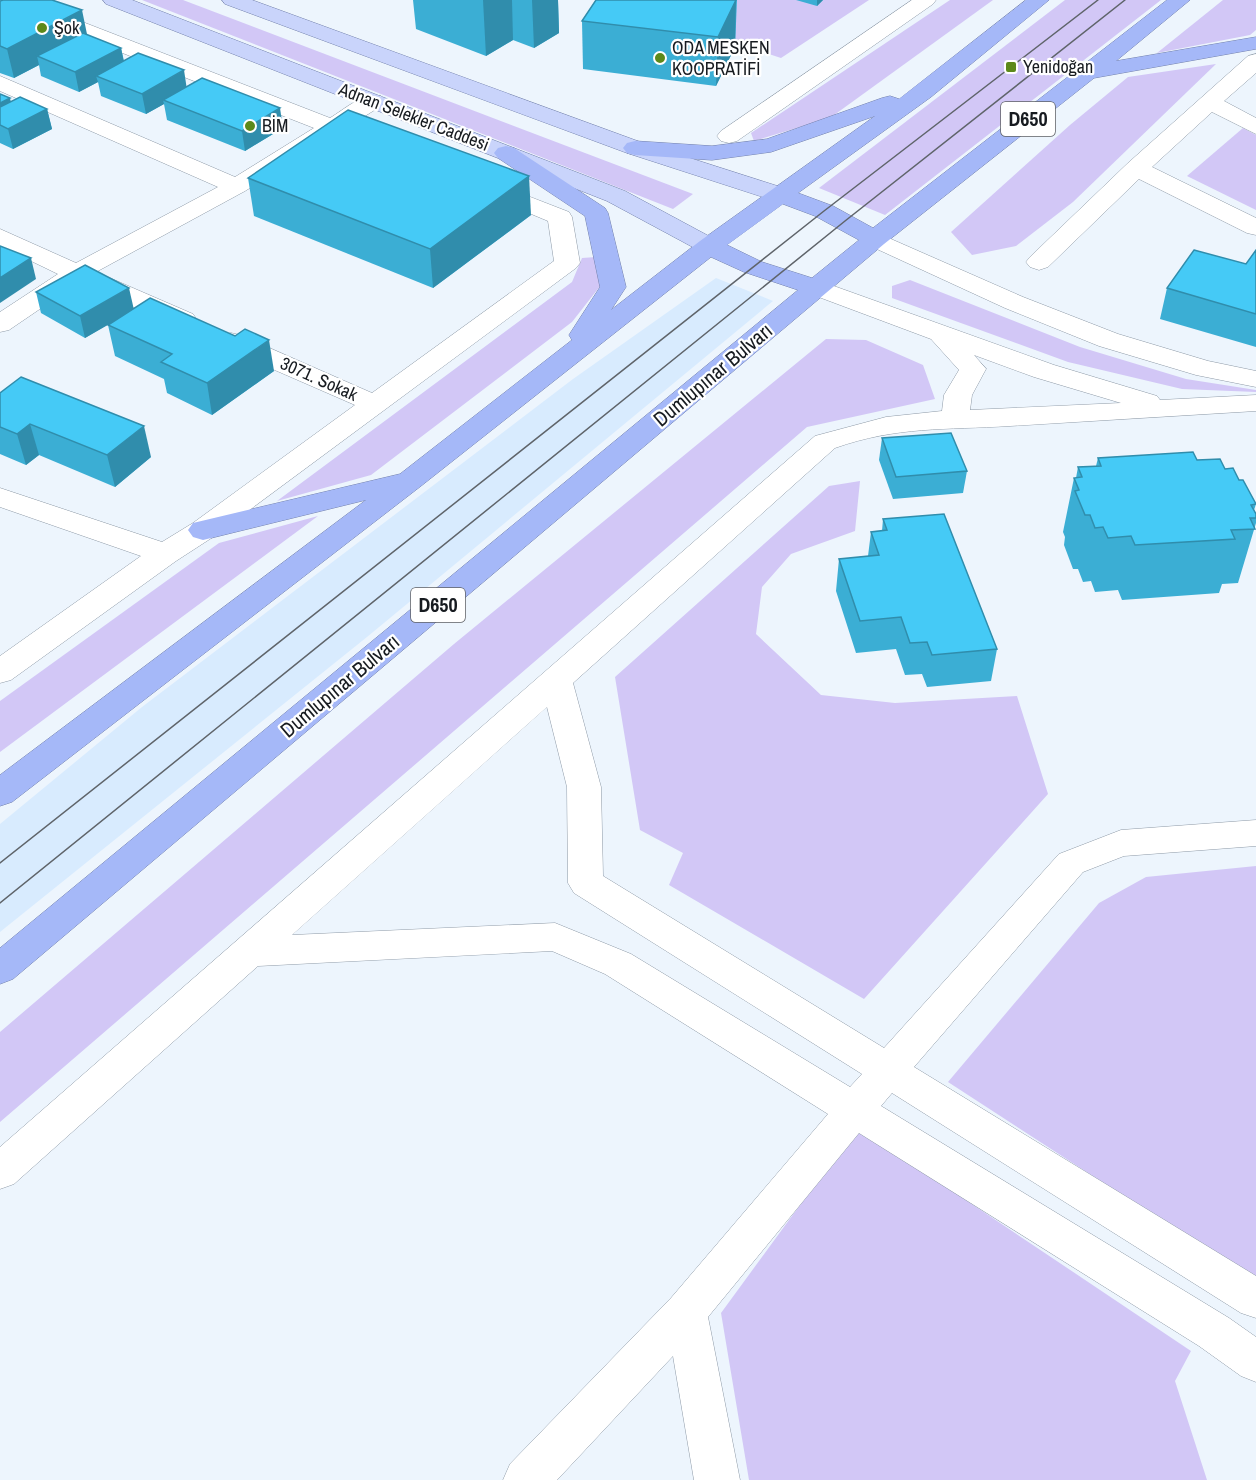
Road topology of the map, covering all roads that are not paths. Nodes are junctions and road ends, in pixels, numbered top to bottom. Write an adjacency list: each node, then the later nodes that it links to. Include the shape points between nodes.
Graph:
1 (113, 0): 13 (main road, Adnan Selekler Caddesi)
2 (232, 0): 19 (main road)
3 (926, 0): 17 (street)
4 (1039, 0): 12 (highway)
5 (1180, 0): 10 (highway, Dumlupınar Bulvarı / D650)
6 (23, 2): 7 (street); 15 (street)
7 (0, 19)
8 (1256, 43): 10 (highway)
9 (1256, 61): 14 (street)
10 (1086, 73): 27 (highway, Dumlupınar Bulvarı / D650)
11 (0, 83): 23 (street)
12 (923, 92): 19 (highway, via 771,145 712,153); 24 (highway)
13 (373, 101): 15 (street); 20 (main road, Adnan Selekler Caddesi)
14 (1209, 102): 16 (street); 21 (street)
15 (332, 127): 18 (street); 23 (street)
16 (1256, 127)
17 (729, 136)
18 (386, 148)
19 (635, 148): 24 (main road)
20 (506, 153): 28 (main road, Adnan Selekler Caddesi, via 645,210); 34 (highway, via 596,213 613,287)
21 (1136, 168): 25 (street); 29 (street)
22 (473, 182): 37 (street, via 560,216 567,263)
23 (237, 186): 30 (street)
24 (781, 195): 27 (highway, via 824,211); 28 (highway)
25 (1256, 228)
26 (0, 236): 30 (street, 3071. Sokak)
27 (875, 238): 31 (highway, Dumlupınar Bulvarı / D650); 35 (street, via 1036,314 1161,358)
28 (709, 246): 31 (highway, via 753,267); 34 (highway)
29 (1039, 262)
30 (76, 273): 32 (street); 37 (street, 3071. Sokak)
31 (817, 288): 33 (street); 50 (highway, Dumlupınar Bulvarı / D650)
32 (0, 324)
33 (940, 333): 38 (street, via 1044,371); 39 (street, via 973,369 958,395)
34 (568, 357): 40 (highway)
35 (1256, 379)
36 (1256, 403): 38 (street)
37 (375, 404): 42 (street)
38 (1170, 409): 39 (street)
39 (955, 418): 45 (street, via 883,424 825,442)
40 (411, 480): 42 (highway); 46 (highway)
41 (0, 497): 43 (street)
42 (203, 530): 43 (street)
43 (165, 554): 44 (street)
44 (6, 662)
45 (556, 681): 48 (street); 49 (street, via 584,787 586,883)
46 (0, 793)
47 (1256, 832): 52 (street, via 1121,843 1071,863)
48 (248, 952): 51 (street, via 555,937 618,964); 54 (street)
49 (706, 957): 51 (street); 52 (street)
50 (0, 969)
51 (663, 1005): 53 (street)
52 (888, 1070): 53 (street); 55 (street)
53 (855, 1110): 56 (street); 57 (street, via 1214,1332)
54 (0, 1172)
55 (1256, 1299)
56 (686, 1312): 58 (street); 59 (street)
57 (1256, 1362)
58 (526, 1480)
59 (717, 1480)

